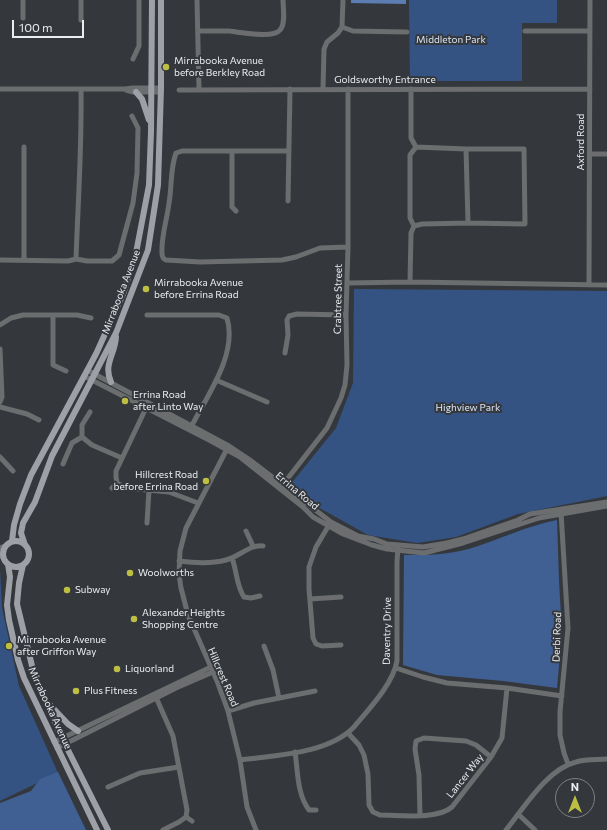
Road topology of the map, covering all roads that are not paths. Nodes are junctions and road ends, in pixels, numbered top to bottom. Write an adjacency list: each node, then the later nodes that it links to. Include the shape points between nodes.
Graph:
1 (23, 0): 10 (street)
2 (81, 0): 11 (street)
3 (139, 0): 17 (street, via 138,46)
4 (152, 0): 27 (main road, Mirrabooka Avenue)
5 (161, 0): 28 (main road, Mirrabooka Avenue)
6 (197, 0): 13 (street)
7 (283, 0): 13 (street, via 282,26 275,34)
8 (343, 0): 12 (street)
9 (590, 0): 15 (street, Axford Road)
10 (23, 18)
11 (81, 20)
12 (342, 27): 16 (street, via 353,31); 22 (street, via 327,42 324,49)
13 (198, 31): 20 (street)
14 (525, 31): 15 (street)
15 (590, 31): 25 (street, Axford Road)
16 (406, 32)
17 (134, 59)
18 (0, 89): 26 (street)
19 (125, 89): 26 (street); 27 (street); 30 (street)
20 (199, 89): 21 (street, Goldsworthy Entrance); 29 (street, Goldsworthy Entrance)
21 (290, 89): 22 (street, Goldsworthy Entrance); 36 (street)
22 (323, 89): 23 (street, Goldsworthy Entrance)
23 (348, 89): 24 (street, Goldsworthy Entrance); 44 (street, Crabtree Street)
24 (411, 89): 25 (street, Goldsworthy Entrance); 34 (street, via 411,138)
25 (590, 89): 38 (street, Axford Road)
26 (81, 90): 45 (street, via 81,175)
27 (151, 90): 28 (street); 30 (street); 32 (main road, Mirrabooka Avenue)
28 (161, 90): 57 (main road, Mirrabooka Avenue, via 158,186 148,250)
29 (179, 90)
30 (136, 92): 32 (main road, via 144,104)
31 (132, 116): 45 (street, via 138,128 137,174 133,203 119,255 112,261 87,261)
32 (151, 132): 61 (main road, Mirrabooka Avenue, via 149,185 136,253 123,294)
33 (24, 147): 47 (street)
34 (416, 147): 35 (street); 43 (street, via 410,155 410,218)
35 (466, 149): 42 (street); 42 (street, via 524,149 525,224)
36 (288, 151): 37 (street); 40 (street)
37 (232, 152): 41 (street, via 232,207); 44 (street, via 176,153 161,255 163,258 173,261 282,260 320,248)
38 (590, 154): 39 (street); 50 (street, Axford Road)
39 (607, 154)
40 (288, 201)
41 (236, 211)
42 (468, 223): 43 (street)
43 (414, 226): 48 (street, via 411,233)
44 (348, 247): 49 (street, Crabtree Street)
45 (76, 258): 47 (street, via 68,262)
46 (0, 260): 47 (street)
47 (24, 260)
48 (410, 282): 49 (street); 50 (street)
49 (347, 283): 53 (street, Crabtree Street)
50 (589, 285): 51 (street)
51 (607, 285)
52 (147, 315): 63 (street, via 218,315 226,318 229,327 228,349)
53 (346, 315): 59 (street, via 289,316); 79 (street, Crabtree Street, via 347,365 341,398 327,428)
54 (53, 316): 55 (street, via 77,315); 56 (street, via 23,315 11,318); 60 (street, via 53,365)
55 (91, 318)
56 (0, 325)
57 (116, 334): 62 (main road, Mirrabooka Avenue); 64 (main road, via 116,346 108,365)
58 (0, 349): 65 (street)
59 (285, 353)
60 (66, 371)
61 (86, 373): 62 (street, Errina Road); 89 (main road, Mirrabooka Avenue, via 31,475 14,524)
62 (94, 377): 64 (street, Errina Road); 67 (street, Errina Road); 90 (main road, Mirrabooka Avenue, via 52,456 35,502 23,523 21,533)
63 (216, 380): 66 (street); 71 (street)
64 (111, 382): 67 (street, Errina Road)
65 (0, 402)
66 (267, 402)
67 (147, 405): 71 (street, Errina Road); 75 (street)
68 (0, 407): 70 (street)
69 (90, 412): 72 (street, via 82,425)
70 (39, 420)
71 (190, 428): 73 (street, Errina Road)
72 (82, 437): 75 (street, via 92,445); 76 (street, via 72,443)
73 (228, 448): 79 (street, Errina Road, via 250,460); 83 (street, Hillcrest Road)
74 (0, 457): 77 (street)
75 (122, 458): 78 (street, via 116,471)
76 (62, 464)
77 (13, 471)
78 (117, 483): 80 (street); 81 (street, via 126,488)
79 (281, 487): 87 (street, Errina Road)
80 (112, 488)
81 (149, 490): 83 (street, via 169,492); 86 (street)
82 (607, 502): 85 (street, Errina Road)
83 (198, 503): 97 (street, Hillcrest Road, via 186,528)
84 (607, 506): 85 (street, Errina Road)
85 (561, 511): 94 (street, Errina Road, via 442,549 424,553); 111 (street, Derbi Road, via 568,628)
86 (147, 523)
87 (330, 524): 94 (street, Errina Road, via 353,539 372,545); 102 (street, via 316,547 310,567)
88 (246, 531): 91 (street)
89 (12, 541): 90 (main road); 93 (main road)
90 (26, 545): 99 (main road, Mirrabooka Avenue, via 29,556)
91 (253, 546): 92 (street); 96 (street)
92 (263, 546)
93 (3, 547): 95 (main road)
94 (398, 548): 105 (street, Daventry Drive)
95 (2, 557): 98 (main road)
96 (232, 558): 97 (street, via 207,562); 100 (street, via 239,589 244,597)
97 (179, 561): 106 (street, Hillcrest Road, via 186,608)
98 (8, 564): 99 (main road, via 15,567); 118 (main road, Mirrabooka Avenue, via 10,577 7,605 18,660)
99 (23, 565): 109 (main road, Mirrabooka Avenue, via 17,604 34,674)
100 (260, 596)
101 (341, 597): 102 (street)
102 (310, 599): 103 (street, via 313,638 316,644)
103 (341, 645)
104 (264, 646): 112 (street)
105 (396, 668): 107 (street, via 447,683); 115 (street, Daventry Drive, via 390,681)
106 (212, 670): 110 (street); 113 (street, Hillcrest Road)
107 (507, 688): 111 (street); 120 (street, Lancer Way, via 502,738)
108 (315, 691): 112 (street)
109 (44, 696): 114 (main road, via 58,715); 116 (main road, Mirrabooka Avenue)
110 (155, 696): 114 (street); 117 (street); 124 (street, via 173,736)
111 (562, 696): 123 (street, Derbi Road, via 560,735)
112 (279, 698): 113 (street)
113 (228, 711): 122 (street, Hillcrest Road)
114 (78, 731): 116 (street)
115 (348, 733): 119 (street, Daventry Drive, via 333,743); 128 (street, Lancer Way, via 364,755 368,774 369,805 373,812 380,815)
116 (62, 738): 117 (main road, Mirrabooka Avenue); 118 (street)
117 (66, 744): 118 (street); 132 (main road, Mirrabooka Avenue)
118 (56, 745): 131 (main road, Mirrabooka Avenue)
119 (295, 752): 122 (street, Daventry Drive); 126 (street, via 300,794 309,810)
120 (491, 757): 128 (street, Lancer Way, via 446,812); 128 (street, via 476,745 466,741 424,738 416,742)
121 (607, 759): 123 (street)
122 (240, 760): 134 (street, Hillcrest Road, via 247,807)
123 (568, 764): 127 (street, via 546,780)
124 (179, 767): 125 (street, via 140,774); 129 (street)
125 (108, 787)
126 (316, 810)
127 (518, 814): 135 (street); 136 (street)
128 (420, 815)
129 (186, 817): 130 (street); 133 (street)
130 (192, 821)
131 (97, 830)
132 (108, 830)
133 (163, 830)
134 (256, 830)
135 (506, 830)
136 (535, 830)

